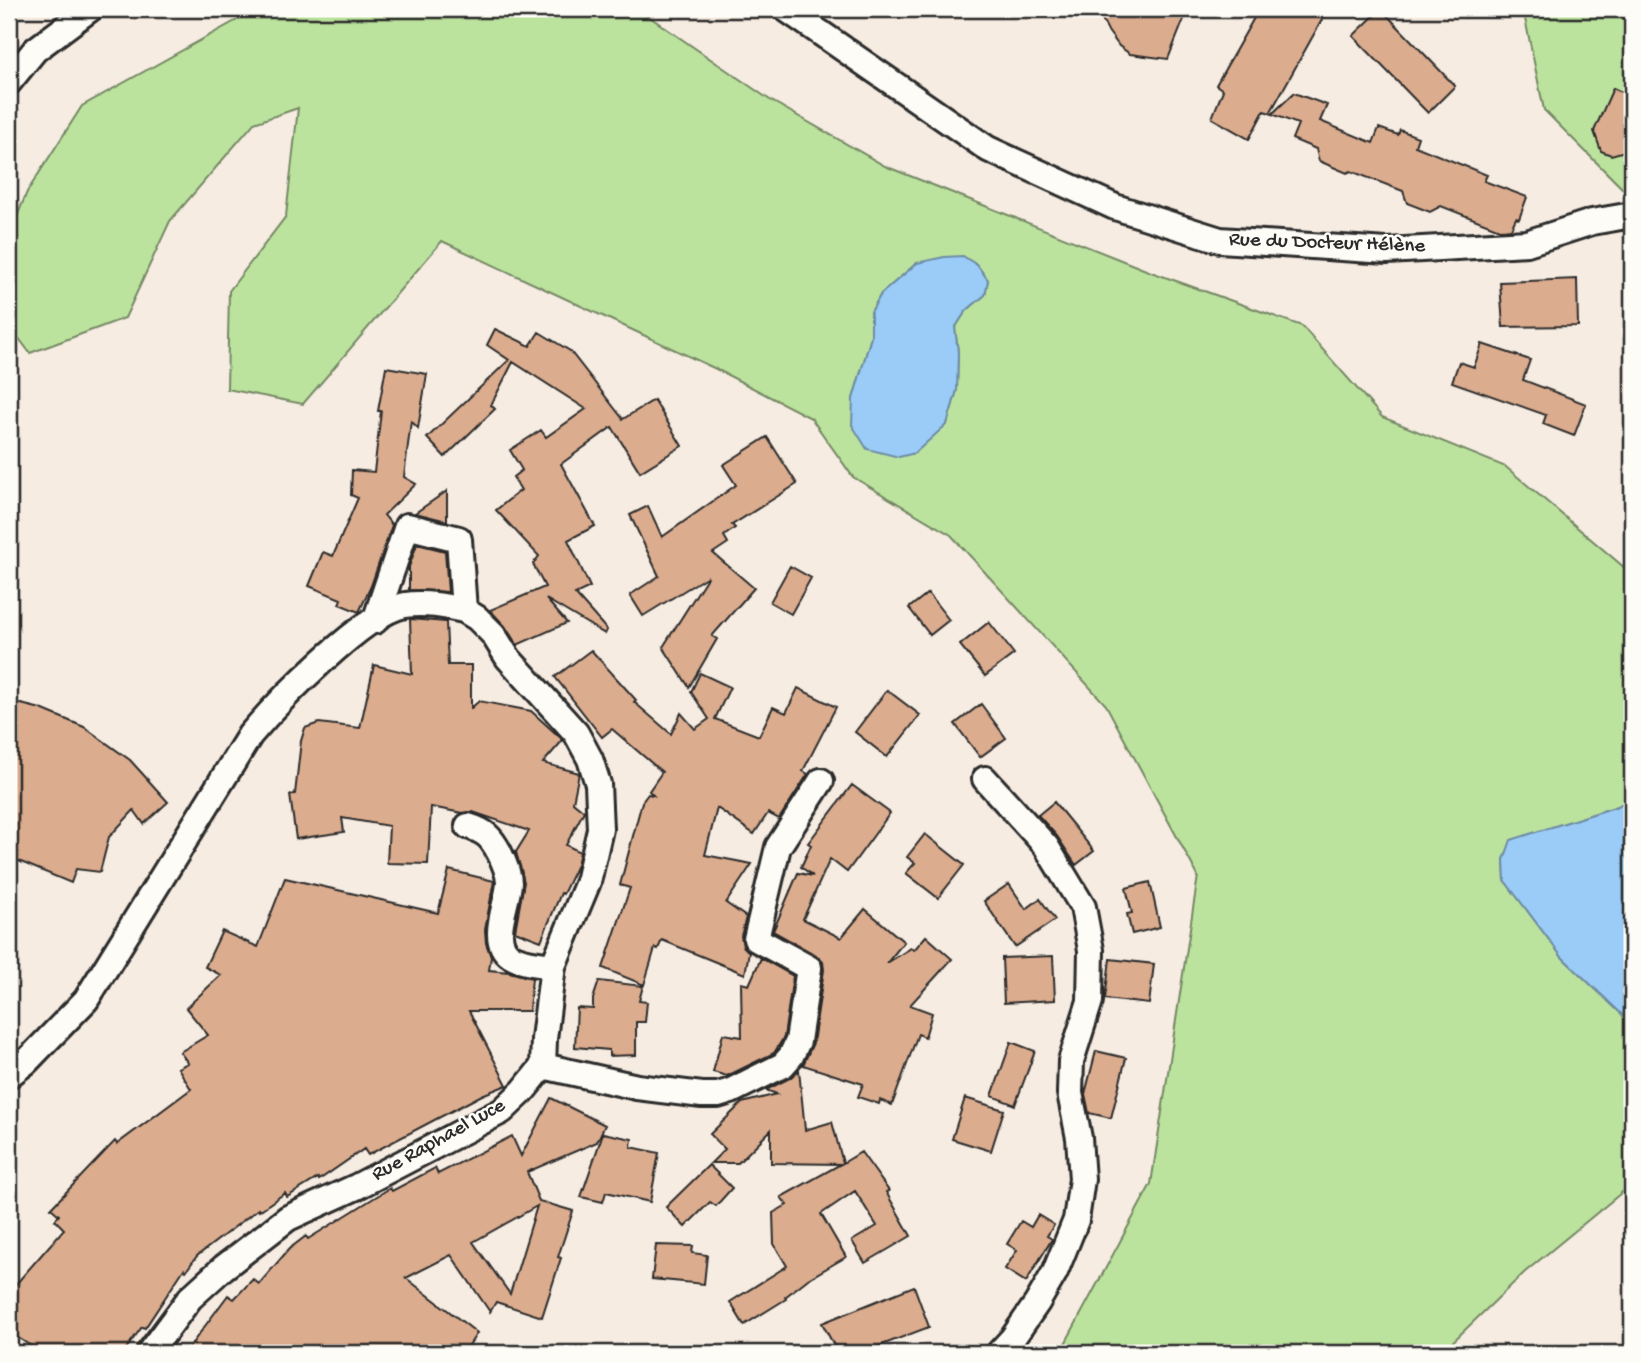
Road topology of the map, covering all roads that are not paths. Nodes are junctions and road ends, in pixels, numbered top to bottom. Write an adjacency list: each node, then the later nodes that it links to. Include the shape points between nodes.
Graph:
1 (90, 9): 3 (street, via 34,50)
2 (786, 9): 4 (street, Rue du Docteur Hélène, via 988,149 1115,207 1220,240 1387,251 1513,244)
3 (9, 82)
4 (1632, 215)
5 (464, 610): 6 (street, via 404,605); 6 (street, via 459,539 407,526); 10 (street, via 493,634 508,658 576,733 598,783 600,829 588,882)
6 (375, 621): 12 (street, via 299,682 250,735 86,1000)
7 (985, 779): 14 (street, via 1046,846 1083,907 1091,950 1090,1001 1072,1061 1070,1093 1082,1179 1076,1220 1055,1272)
8 (821, 781): 11 (street, via 778,846 756,939 808,968 798,1041 783,1065 732,1091 710,1095 637,1087)
9 (468, 827): 10 (street, via 490,836 506,866 509,883 500,932 505,950 512,957)
10 (553, 966): 11 (street)
11 (543, 1066): 13 (street, Rue Raphael Luce, via 502,1111 288,1218 190,1298)
12 (9, 1075)
13 (149, 1353)
14 (999, 1353)

